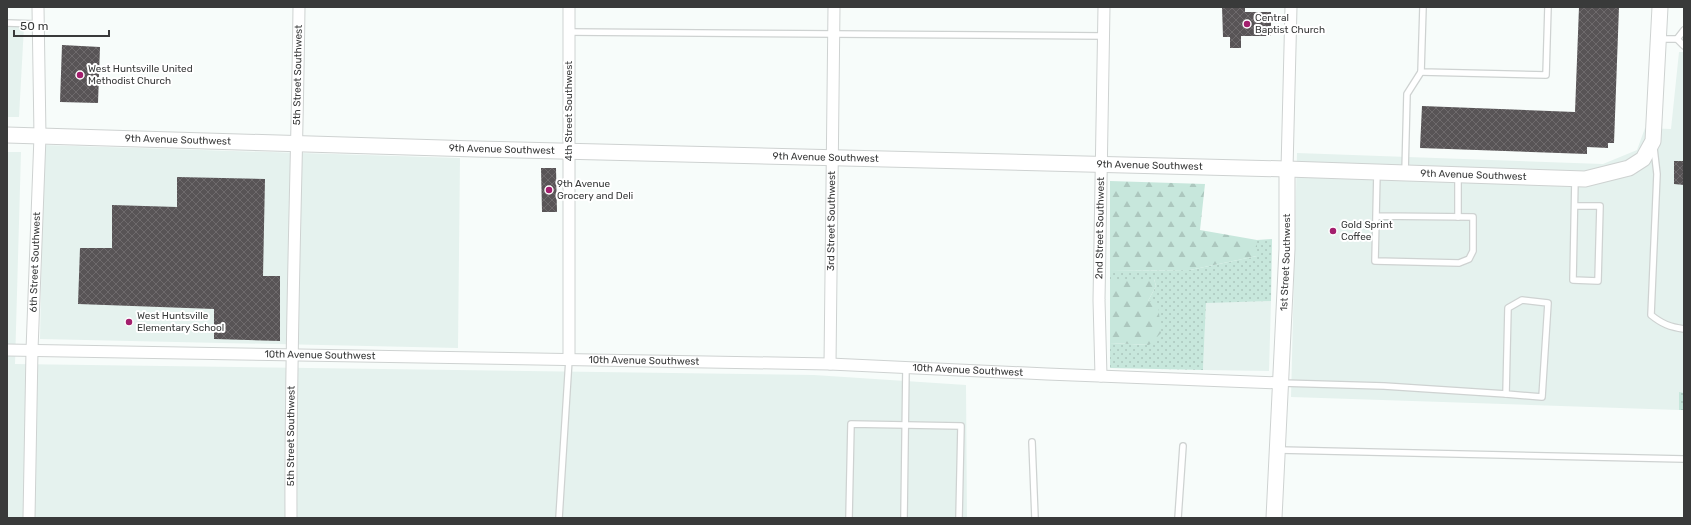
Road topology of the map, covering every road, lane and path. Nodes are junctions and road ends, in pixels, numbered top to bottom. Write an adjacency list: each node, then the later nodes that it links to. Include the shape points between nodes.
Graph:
1 (38, 7): 11 (street, 6th Street Southwest)
2 (299, 7): 23 (street, 5th Street Southwest)
3 (569, 7): 13 (street, 4th Street Southwest)
4 (834, 7): 14 (street, 3rd Street Southwest)
5 (1104, 7): 15 (street, 2nd Street Southwest)
6 (1291, 7): 27 (street, 1st Street Southwest)
7 (1423, 7): 19 (lane)
8 (1548, 7): 19 (lane, via 1546,75)
9 (1660, 7): 16 (street)
10 (7, 23): 11 (lane)
11 (38, 24): 21 (street, 6th Street Southwest)
12 (1684, 30): 17 (lane)
13 (569, 32): 14 (lane); 24 (street, 4th Street Southwest)
14 (834, 34): 15 (lane); 25 (street, 3rd Street Southwest)
15 (1103, 36): 26 (street, 2nd Street Southwest)
16 (1659, 38): 17 (lane); 22 (street)
17 (1677, 39): 18 (lane)
18 (1684, 46)
19 (1421, 72): 29 (lane, via 1406,94)
20 (7, 135): 21 (street, 9th Avenue Southwest)
21 (40, 136): 23 (street, 9th Avenue Southwest); 37 (street, 6th Street Southwest)
22 (1653, 141): 31 (street, 9th Avenue Southwest, via 1641,161 1629,168 1613,174 1585,179); 35 (lane, via 1657,174 1651,315 1671,328)
23 (297, 144): 24 (street, 9th Avenue Southwest); 38 (street, 5th Street Southwest)
24 (569, 151): 25 (street, 9th Avenue Southwest); 39 (street, 4th Street Southwest)
25 (833, 158): 26 (street, 9th Avenue Southwest); 40 (street, 3rd Street Southwest)
26 (1101, 164): 27 (street, 9th Avenue Southwest); 42 (street, 2nd Street Southwest)
27 (1287, 169): 28 (street, 9th Avenue Southwest); 43 (street, 1st Street Southwest, via 1288,249)
28 (1377, 172): 29 (street, 9th Avenue Southwest); 33 (lane)
29 (1405, 173): 30 (street, 9th Avenue Southwest)
30 (1458, 175): 31 (street, 9th Avenue Southwest); 34 (lane)
31 (1575, 178): 32 (lane)
32 (1575, 206): 32 (lane, via 1573,280 1598,281 1600,206)
33 (1376, 216): 34 (lane); 34 (lane, via 1375,261 1459,263 1469,259 1473,251 1473,217)
34 (1458, 217)
35 (1684, 329)
36 (7, 350): 37 (street, 10th Avenue Southwest)
37 (32, 350): 38 (street, 10th Avenue Southwest); 50 (street, 6th Street Southwest)
38 (291, 354): 39 (street, 10th Avenue Southwest); 51 (street, 5th Street Southwest)
39 (569, 359): 40 (street, 10th Avenue Southwest); 52 (lane)
40 (830, 364): 41 (street, 10th Avenue Southwest)
41 (906, 367): 42 (street, 10th Avenue Southwest); 45 (lane)
42 (1101, 376): 43 (street, 10th Avenue Southwest)
43 (1281, 383): 44 (lane, via 1384,386); 48 (street, 1st Street Southwest)
44 (1506, 394): 44 (lane, via 1508,308 1522,300 1548,303 1542,397)
45 (906, 425): 53 (lane, via 851,424); 54 (lane); 55 (lane, via 961,426)
46 (1032, 442): 56 (lane)
47 (1183, 446): 57 (lane)
48 (1278, 450): 49 (lane); 58 (street, 1st Street Southwest)
49 (1684, 459)
50 (29, 518)
51 (291, 518)
52 (559, 518)
53 (849, 518)
54 (904, 518)
55 (959, 518)
56 (1035, 518)
57 (1178, 518)
58 (1274, 518)

